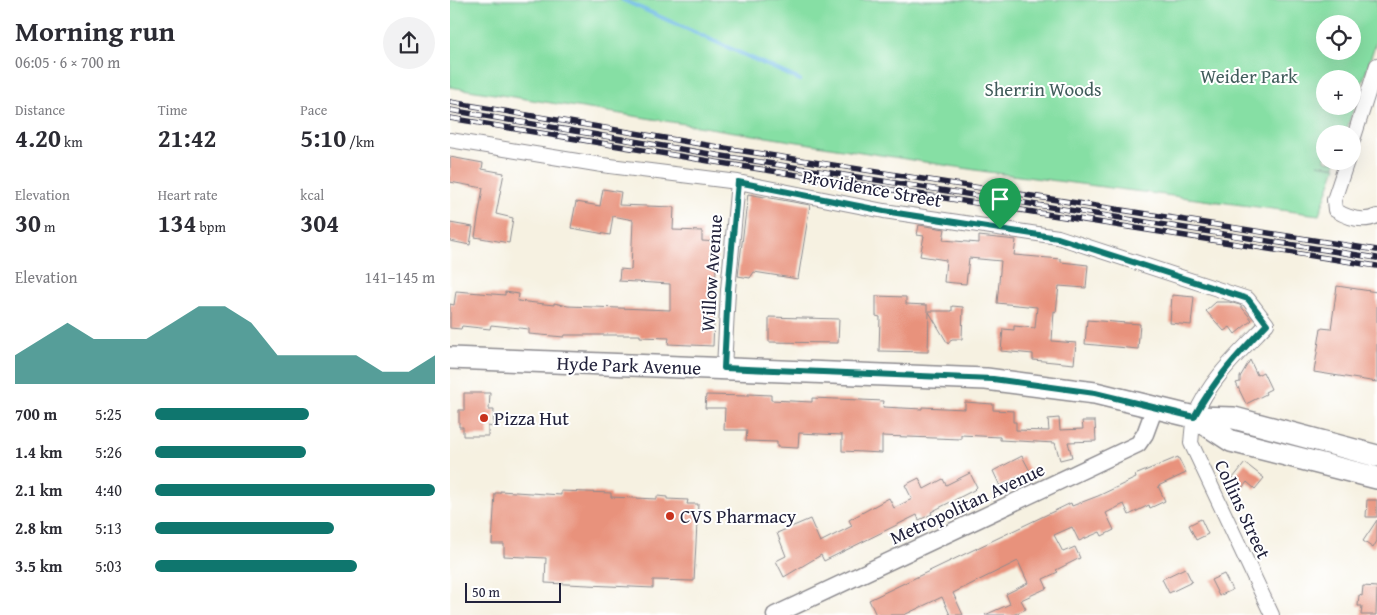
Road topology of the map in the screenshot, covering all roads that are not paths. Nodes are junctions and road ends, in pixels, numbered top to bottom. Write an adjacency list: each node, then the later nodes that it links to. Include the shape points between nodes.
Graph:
1 (1377, 65): 2 (street)
2 (1358, 125)
3 (450, 140): 5 (street, Providence Street, via 602,165)
4 (1344, 170): 6 (street, via 1334,200 1335,210 1345,216)
5 (738, 182): 8 (street, Willow Avenue); 10 (street, Providence Street, via 884,211 1058,238 1248,299 1267,324 1210,388)
6 (1374, 218)
7 (450, 358): 8 (main road, Hyde Park Avenue)
8 (724, 368): 9 (main road, Hyde Park Avenue, via 986,378 1095,393)
9 (1155, 407): 10 (main road, Hyde Park Avenue); 13 (street, Metropolitan Avenue, via 1138,444)
10 (1194, 417): 11 (main road, Hyde Park Avenue, via 1234,418); 12 (main road, Hyde Park Avenue, via 1231,441); 14 (street, Collins Street, via 1191,443)
11 (1377, 456)
12 (1377, 478)
13 (775, 615)
14 (1272, 615)

